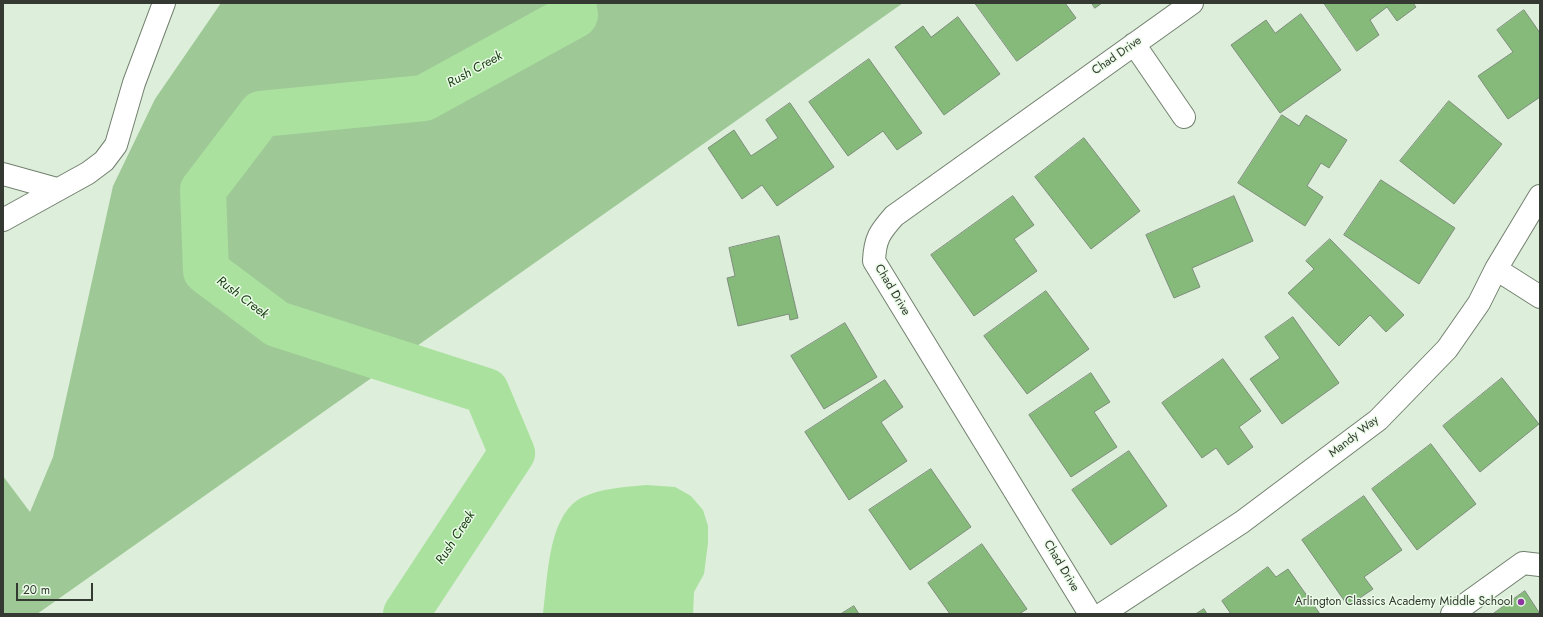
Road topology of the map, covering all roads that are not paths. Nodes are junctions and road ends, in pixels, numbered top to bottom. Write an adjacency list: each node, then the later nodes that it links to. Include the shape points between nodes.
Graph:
1 (164, 3): 6 (street, via 134,83 116,145 104,161 88,173)
2 (1192, 3): 3 (street, Chad Drive)
3 (1134, 44): 4 (street); 12 (street, Chad Drive, via 894,216 882,230 875,245 874,261)
4 (1184, 117)
5 (3, 174): 6 (street)
6 (57, 189): 8 (street)
7 (1540, 196): 9 (street, Mandy Way)
8 (3, 220)
9 (1496, 269): 10 (street); 13 (street, Mandy Way, via 1479,303 1447,349 1378,420 1242,522)
10 (1540, 297)
11 (1540, 565): 14 (street, via 1523,563)
12 (1090, 614)
13 (1102, 614)
14 (1452, 614)

